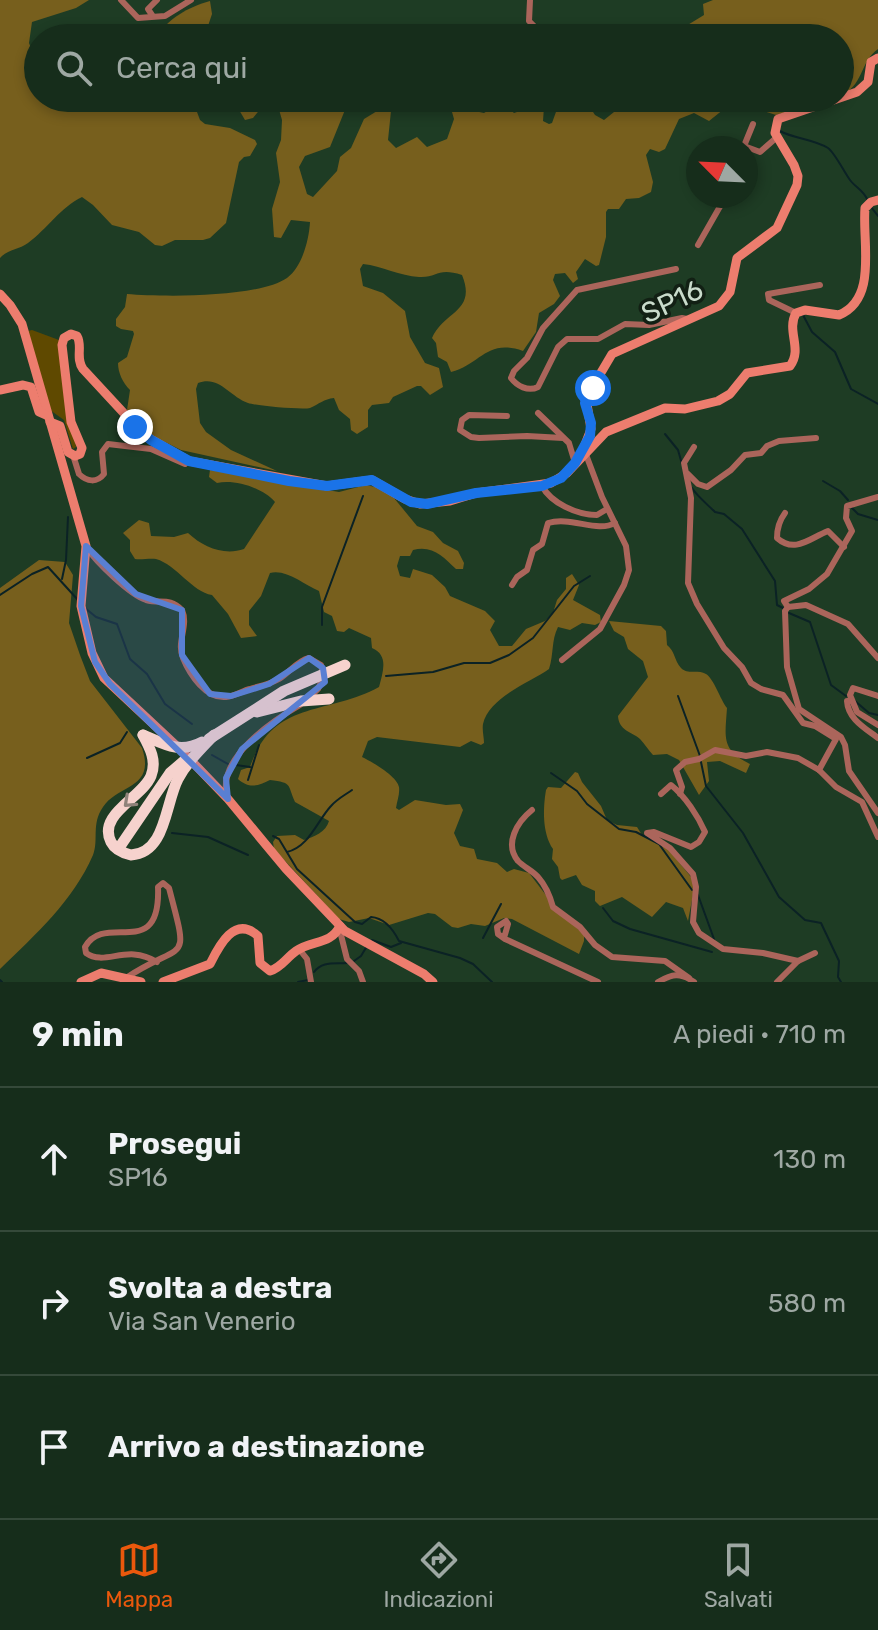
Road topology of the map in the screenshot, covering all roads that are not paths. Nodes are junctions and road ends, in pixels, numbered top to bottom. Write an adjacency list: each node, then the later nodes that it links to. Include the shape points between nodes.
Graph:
1 (121, 0): 5 (street, via 134,17)
2 (157, 0): 5 (street, via 148,9)
3 (191, 0): 5 (street, via 165,16)
4 (530, 0): 6 (street)
5 (152, 15)
6 (532, 24)
7 (878, 58): 8 (street, via 871,62 868,82)
8 (854, 93)
9 (798, 112): 12 (street, via 780,118)
10 (753, 124): 11 (street)
11 (748, 136)
12 (776, 138): 13 (street); 21 (street, SP16 / SP16, via 798,181 780,224 737,258 724,301)
13 (758, 151)
14 (878, 200): 20 (street, via 865,208 864,284 858,301 839,315)
15 (719, 208): 16 (street)
16 (698, 245)
17 (676, 269): 21 (street, via 577,290 543,328 511,378 536,388 567,339 598,339 625,324)
18 (820, 285): 20 (street, via 768,294 769,300)
19 (0, 294): 25 (street, via 22,324)
20 (796, 313): 29 (street, via 791,324 796,355 790,366 747,373 725,398 710,404 656,411 606,432)
21 (691, 320): 32 (street, SP16 / SP16, via 608,359 586,398 591,429)
22 (0, 390): 25 (street, via 31,387 39,412)
23 (538, 413): 26 (street)
24 (507, 416): 26 (street, via 469,415 460,430 479,438)
25 (49, 419): 30 (street, via 59,424); 39 (street)
26 (563, 438): 32 (street)
27 (816, 438): 33 (street, via 773,443 741,458 707,487)
28 (694, 447): 33 (street, via 684,463)
29 (585, 452): 32 (street); 36 (street)
30 (73, 455): 31 (street, via 79,474 92,481 104,474 102,452 108,444 151,449 185,464); 31 (street, via 82,448 71,422 62,345 71,334 79,341 83,369 135,427)
31 (193, 462): 34 (street, via 327,486 372,480 420,504)
32 (575, 463): 34 (street, via 561,478)
33 (688, 474): 54 (street, via 688,583 697,604 751,683 783,695 803,723)
34 (542, 486): 36 (street, via 547,496 575,511 597,515)
35 (878, 497): 40 (street, via 847,506 852,528)
36 (607, 509): 38 (street)
37 (785, 513): 40 (street, via 777,533 782,543 796,546 828,531)
38 (615, 523): 41 (street, via 548,523 527,570); 44 (street, via 628,553 624,585 600,629)
39 (86, 546): 58 (street, via 81,606 104,678); 58 (street, via 136,594 168,600 182,610 180,649 210,694 231,696 269,684 303,659 323,668 318,689 242,749 226,778)
40 (844, 547): 42 (street, via 827,574 785,599)
41 (512, 585)
42 (788, 607): 43 (street, via 806,605 848,624); 54 (street, via 787,667 799,709 837,733)
43 (878, 658)
44 (562, 660)
45 (345, 665): 49 (highway, via 292,687)
46 (878, 696): 48 (street, via 853,688)
47 (325, 699): 49 (highway, via 279,705)
48 (850, 701): 50 (street); 53 (street, via 850,714)
49 (235, 722): 52 (highway)
50 (878, 725)
51 (143, 735): 52 (highway, via 175,748 189,748); 52 (highway, one-way to 52, via 153,756 152,774 113,818 109,833 112,844 135,855 150,849 179,777); 59 (highway, via 155,750 160,770)
52 (214, 735): 59 (highway, via 170,773)
53 (878, 738)
54 (840, 742): 55 (street); 61 (street, via 849,771)
55 (819, 770): 57 (street, via 798,758 767,752 746,756 715,750 676,770); 62 (street, via 862,802)
56 (661, 794): 57 (street, via 671,785)
57 (680, 794): 70 (street, via 703,826 704,837 691,847 647,834 670,848 693,874 695,927 723,949)
58 (228, 799): 64 (street)
59 (145, 810): 63 (highway)
60 (532, 810): 73 (street, via 511,839 512,847 515,857 538,877 553,907 612,957 665,961)
61 (878, 813)
62 (878, 837)
63 (121, 845)
64 (339, 930): 66 (street); 78 (street, via 345,953); 79 (street)
65 (504, 938): 80 (street)
66 (318, 942): 67 (street); 69 (street)
67 (299, 949): 69 (street); 76 (street, via 270,971 260,963 258,936 240,930 221,941 207,966)
68 (815, 953): 70 (street)
69 (307, 959): 77 (street)
70 (798, 961): 82 (street)
71 (157, 962): 71 (street, via 174,954 182,942 169,888 163,883 151,924 107,934 85,947 92,957 137,953); 72 (street)
72 (126, 978): 74 (street, via 101,973); 75 (street)
73 (692, 980): 81 (street, via 678,974)
74 (81, 982)
75 (141, 982)
76 (163, 982)
77 (311, 982)
78 (363, 982)
79 (433, 982)
80 (598, 982)
81 (658, 982)
82 (777, 982)

